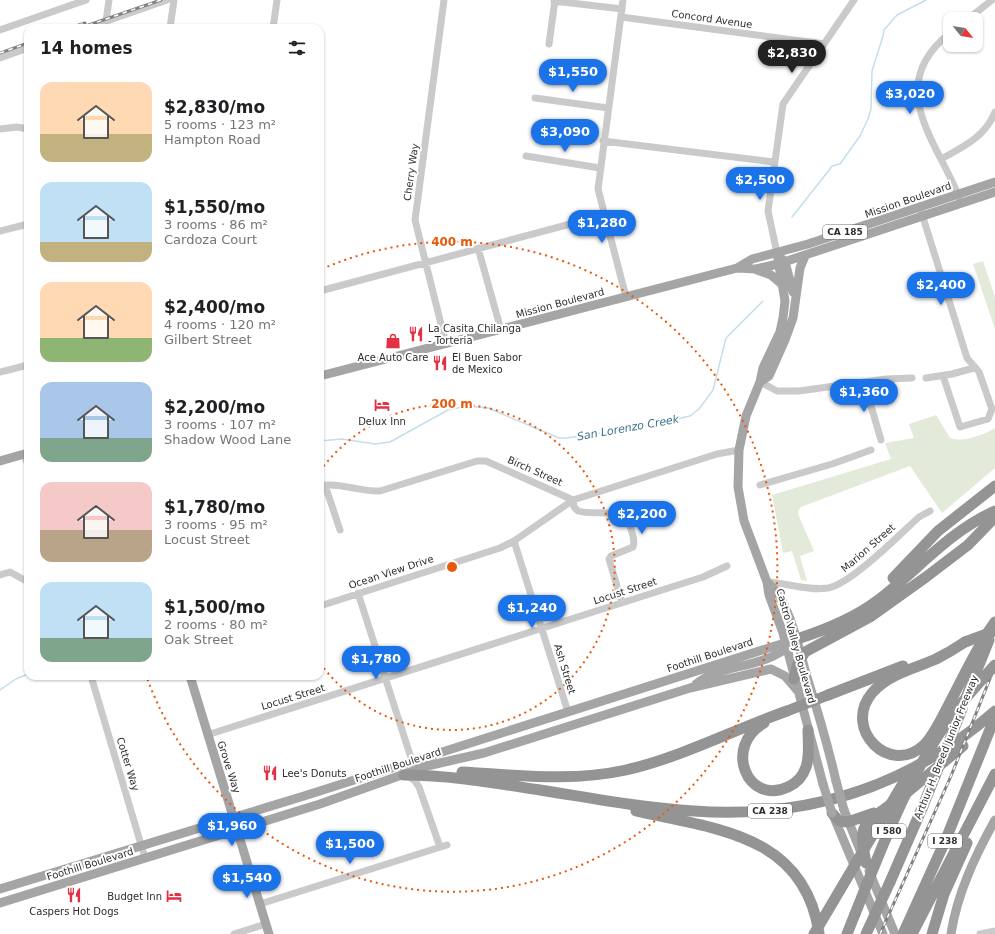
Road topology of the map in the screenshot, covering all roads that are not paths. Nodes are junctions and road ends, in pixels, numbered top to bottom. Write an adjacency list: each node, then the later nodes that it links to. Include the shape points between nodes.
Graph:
1 (86, 0): 18 (street)
2 (109, 0): 14 (street)
3 (167, 0): 15 (street)
4 (174, 0): 16 (street)
5 (277, 0): 17 (street)
6 (444, 0): 46 (street, Cherry Way, via 415,214)
7 (554, 0): 11 (street); 20 (street)
8 (623, 0): 11 (street)
9 (854, 0): 21 (street)
10 (992, 0): 12 (street)
11 (622, 9): 13 (street)
12 (977, 12)
13 (620, 17): 21 (street, Concord Avenue); 25 (street)
14 (106, 24)
15 (108, 24)
16 (171, 24)
17 (274, 24)
18 (0, 30)
19 (943, 40): 31 (street, via 930,52 916,89 923,125)
20 (549, 44)
21 (824, 44): 32 (street, via 783,104)
22 (24, 49): 23 (street)
23 (0, 58)
24 (535, 98): 25 (street)
25 (608, 108): 29 (street)
26 (995, 112): 31 (street, via 974,141)
27 (24, 128): 28 (street)
28 (0, 129)
29 (603, 141): 32 (street); 33 (street)
30 (526, 156): 33 (street)
31 (941, 159): 36 (street)
32 (774, 162): 44 (street, via 768,211)
33 (600, 168): 39 (street, via 598,189)
34 (995, 183): 36 (main road, Mission Boulevard / CA 185)
35 (995, 192): 37 (main road, Mission Boulevard / CA 185)
36 (958, 194): 37 (street); 38 (main road, Mission Boulevard / CA 185)
37 (962, 204): 40 (main road, Mission Boulevard / CA 185)
38 (920, 207): 40 (street); 44 (main road, Mission Boulevard / CA 185)
39 (604, 215): 43 (street); 52 (street)
40 (923, 216): 45 (main road, Mission Boulevard / CA 185); 57 (street, via 967,358)
41 (24, 225): 42 (street)
42 (0, 231)
43 (478, 248): 46 (street); 54 (street)
44 (777, 253): 47 (main road); 48 (main road, Mission Boulevard / CA 185, via 752,259)
45 (805, 256): 47 (main road, Mission Boulevard / CA 185); 53 (main road, via 800,268)
46 (426, 262): 51 (street); 55 (street, Cherry Way)
47 (782, 263): 49 (main road, Mission Boulevard / CA 185); 50 (main road); 53 (main road, via 792,284)
48 (737, 268): 49 (main road, Mission Boulevard / CA 185); 52 (main road, Mission Boulevard / CA 185)
49 (756, 269): 50 (main road, via 771,275)
50 (782, 285): 63 (main road, via 785,301 782,323 763,368)
51 (324, 290)
52 (626, 297): 54 (main road, Mission Boulevard / CA 185)
53 (794, 301): 63 (main road, via 785,340 769,376)
54 (501, 330): 55 (main road, Mission Boulevard / CA 185)
55 (446, 344): 59 (main road, Mission Boulevard / CA 185)
56 (24, 366): 58 (street)
57 (974, 368): 60 (street); 60 (street, via 982,378 992,414 988,419 960,427)
58 (0, 372)
59 (324, 375)
60 (943, 376): 62 (street)
61 (912, 378): 64 (street)
62 (926, 378)
63 (760, 382): 64 (street, via 784,392); 66 (main road, via 746,416)
64 (864, 382): 65 (street)
65 (881, 440)
66 (739, 450): 74 (street, via 717,454); 84 (main road, via 738,479 742,515)
67 (871, 450): 70 (street)
68 (24, 454): 69 (main road)
69 (0, 461)
70 (760, 485)
71 (324, 486): 74 (street, Birch Street, via 340,485 380,491 477,461 486,461)
72 (995, 486): 88 (highway, via 942,528 880,592)
73 (324, 489): 78 (street)
74 (573, 500): 79 (street, Ocean View Drive); 86 (street, Birch Street, via 578,511 618,514 624,516 628,522 635,542 633,547 609,559)
75 (930, 511): 84 (street, Marion Street, via 919,517 839,585 814,588)
76 (995, 511): 80 (highway, via 952,536)
77 (995, 517): 92 (highway, via 968,545 926,578 870,617)
78 (340, 530)
79 (514, 541): 85 (street, Ocean View Drive, via 500,548); 91 (street, Ash Street)
80 (933, 552): 88 (highway, via 880,599); 92 (highway, via 926,563 900,587)
81 (727, 566): 86 (street, Locust Street, via 703,577)
82 (0, 575): 83 (street, via 10,572)
83 (24, 580)
84 (767, 582): 94 (main road, Castro Valley Boulevard, via 779,596); 96 (main road, Castro Valley Boulevard, via 770,600)
85 (358, 593): 87 (street, Ocean View Drive); 99 (street)
86 (622, 603): 91 (street, Locust Street)
87 (324, 605)
88 (853, 615): 94 (highway)
89 (995, 622): 95 (highway, via 981,642 925,744 915,751 902,755 886,752 874,746 866,735 862,718 866,702 872,693 890,679 937,659)
90 (995, 625): 136 (highway, Arthur H. Breed Junior Freeway / I 580, bridge, via 923,806)
91 (542, 628): 99 (street, Locust Street); 105 (street, Ash Street)
92 (849, 628): 97 (highway)
93 (995, 631): 95 (highway, bridge)
94 (797, 639): 96 (main road); 97 (main road, Castro Valley Boulevard)
95 (965, 642): 106 (highway, bridge)
96 (786, 646): 100 (main road, Castro Valley Boulevard); 103 (main road, Foothill Boulevard, via 773,657 706,678); 105 (main road, Foothill Boulevard)
97 (801, 655): 100 (highway); 120 (main road, Castro Valley Boulevard, bridge)
98 (995, 665): 111 (highway, I 580, bridge, via 952,715)
99 (385, 679): 110 (street, Locust Street); 112 (street)
100 (794, 679): 104 (main road, Castro Valley Boulevard)
101 (92, 680): 122 (street, Cotter Way)
102 (191, 680): 110 (main road, Grove Way)
103 (690, 688): 104 (main road, via 768,669 783,674); 113 (main road, Foothill Boulevard, via 484,753 442,761)
104 (797, 690): 109 (main road, Castro Valley Boulevard)
105 (568, 712): 112 (main road, Foothill Boulevard)
106 (787, 712): 109 (highway, via 758,727 745,743 743,764 754,783 764,789 776,790 799,780 807,764); 113 (highway, via 663,760 603,774 552,777 435,771)
107 (995, 712): 115 (highway, CA 238, via 948,748 896,777 842,798 791,808 745,812 683,810)
108 (995, 716): 116 (highway); 129 (highway, I 238)
109 (808, 730): 117 (main road, Castro Valley Boulevard, bridge)
110 (207, 735): 118 (main road, Grove Way)
111 (929, 750): 133 (highway, bridge, via 901,786); 135 (highway, I 580, bridge, via 898,808)
112 (412, 761): 118 (main road, Foothill Boulevard)
113 (404, 774): 115 (highway, CA 238, via 441,775); 121 (main road, Foothill Boulevard, via 320,804); 127 (street, via 419,786 443,846)
114 (995, 774): 129 (highway); 139 (highway, via 944,894)
115 (522, 787): 134 (highway, via 718,830 753,842 780,860 798,880 811,905)
116 (899, 798): 120 (highway, via 872,814); 124 (highway, via 863,827 861,839)
117 (832, 813): 120 (highway, via 839,821); 137 (main road, Castro Valley Boulevard)
118 (233, 816): 121 (main road, Grove Way); 122 (main road, Foothill Boulevard)
119 (995, 820): 140 (main road, via 966,881)
120 (848, 822): 124 (main road, Castro Valley Boulevard)
121 (237, 829): 123 (main road, Foothill Boulevard); 127 (main road, Grove Way)
122 (141, 845): 123 (street, Cotter Way); 125 (main road, Foothill Boulevard)
123 (145, 858): 126 (main road, Foothill Boulevard)
124 (866, 863): 138 (main road, Castro Valley Boulevard)
125 (0, 889)
126 (0, 903)
127 (260, 904): 128 (main road, Grove Way)
128 (266, 924): 131 (street); 132 (main road, Grove Way)
129 (908, 931)
130 (995, 931): 141 (street)
131 (234, 934)
132 (269, 934)
133 (814, 934)
134 (819, 934)
135 (847, 934)
136 (866, 934)
137 (883, 934)
138 (895, 934)
139 (932, 934)
140 (951, 934)
141 (980, 934)

